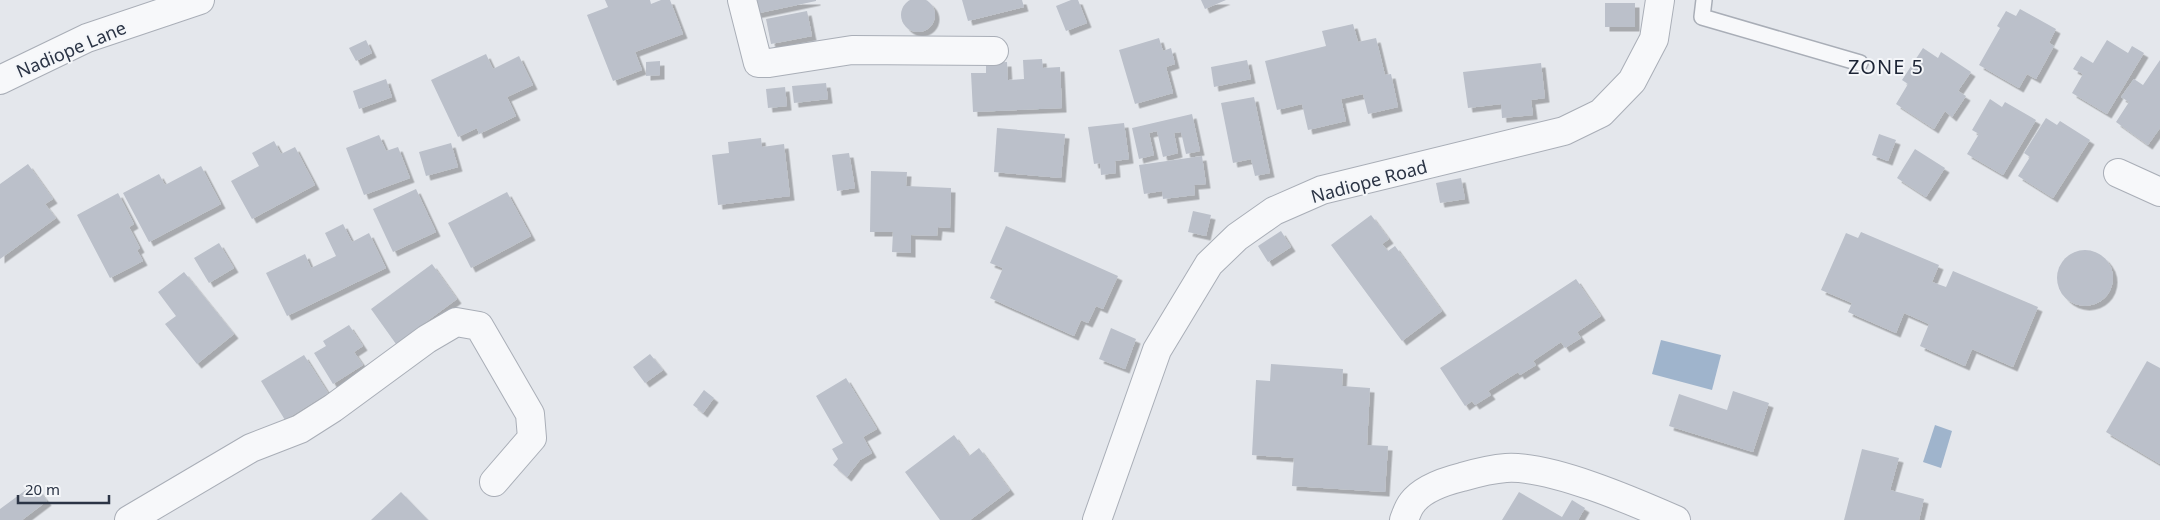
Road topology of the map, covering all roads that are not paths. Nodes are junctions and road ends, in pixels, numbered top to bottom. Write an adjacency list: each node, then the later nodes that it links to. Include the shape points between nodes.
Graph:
1 (200, 0): 7 (street, Nadiope Lane, via 87,38)
2 (742, 0): 5 (street, via 758,63 852,50)
3 (1660, 0): 13 (street, Nadiope Road, via 1654,39 1632,81 1601,113 1564,131 1322,190 1274,211 1237,238 1209,264 1157,350)
4 (1704, 0): 6 (lane, via 1702,17)
5 (994, 51)
6 (1860, 63)
7 (0, 80)
8 (2118, 173): 9 (street)
9 (2160, 192)
10 (494, 482): 12 (street, via 532,438 530,414 479,326 456,322 300,428 251,448)
11 (1642, 512): 14 (street, via 1538,470 1507,468 1453,479 1426,491 1412,502); 15 (street)
12 (129, 520)
13 (1097, 520)
14 (1404, 520)
15 (1676, 520)

